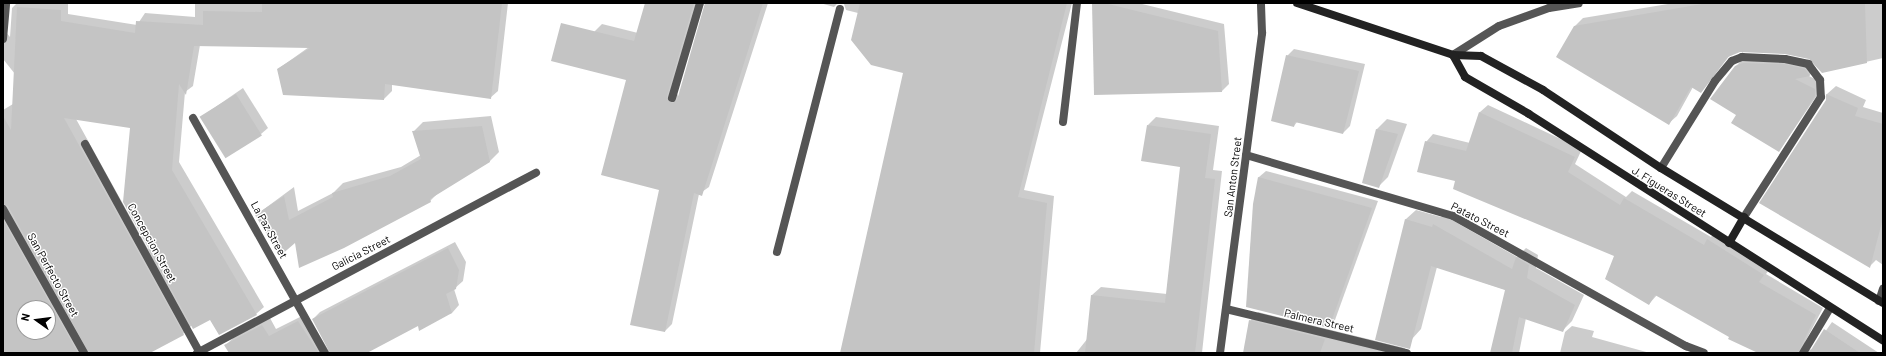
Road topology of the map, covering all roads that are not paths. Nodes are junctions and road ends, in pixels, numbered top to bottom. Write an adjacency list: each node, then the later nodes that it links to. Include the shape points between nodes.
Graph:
1 (6, 3): 8 (street)
2 (700, 3): 10 (street)
3 (1077, 3): 12 (street)
4 (1261, 3): 14 (street, San Anton Street, via 1262,32)
5 (1297, 3): 9 (street, J. Figueras Street)
6 (1579, 3): 9 (street, via 1549,8 1498,26)
7 (840, 9): 20 (street)
8 (3, 39)
9 (1453, 55): 15 (street, J. Figueras Street, via 1481,56 1543,90); 19 (street, J. Figueras Street, via 1465,77 1529,114)
10 (672, 98)
11 (193, 118): 22 (street, La Paz Street, via 263,241)
12 (1063, 122)
13 (85, 144): 28 (street, Concepcion Street)
14 (1246, 155): 25 (street, San Anton Street); 27 (street, Patato Street, via 1453,216)
15 (1660, 168): 18 (street, J. Figueras Street); 18 (street, via 1715,81 1732,61 1742,57 1784,59 1808,64 1820,80 1821,97)
16 (536, 173): 22 (street, Galicia Street)
17 (3, 209): 29 (street, San Perfecto Street)
18 (1744, 217): 19 (street); 23 (street, J. Figueras Street)
19 (1729, 242): 24 (street, J. Figueras Street)
20 (777, 252)
21 (1883, 289): 23 (street)
22 (293, 300): 28 (street, Galicia Street); 30 (street, La Paz Street)
23 (1881, 302)
24 (1830, 308): 26 (street, J. Figueras Street); 35 (street)
25 (1226, 310): 31 (street, San Anton Street); 32 (street, Palmera Street)
26 (1883, 340)
27 (1686, 346): 33 (street); 34 (street)
28 (199, 352)
29 (84, 353)
30 (325, 353)
31 (1220, 353)
32 (1407, 353)
33 (1680, 353)
34 (1704, 353)
35 (1803, 353)

